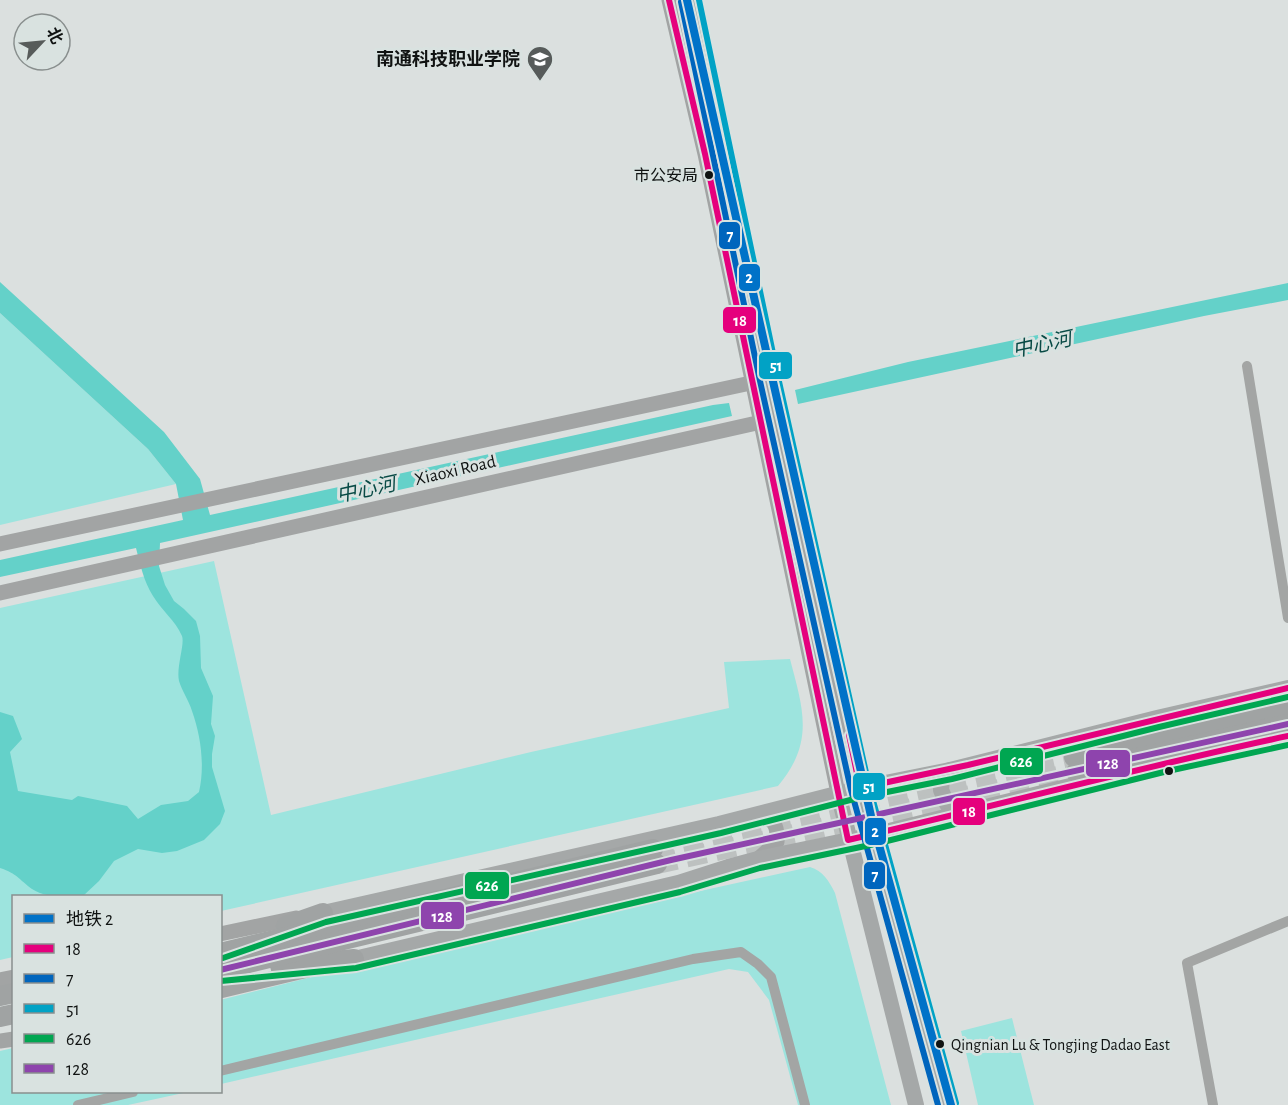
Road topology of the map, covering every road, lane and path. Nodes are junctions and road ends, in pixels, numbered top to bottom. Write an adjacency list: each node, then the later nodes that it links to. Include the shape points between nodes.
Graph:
1 (669, 0): 5 (street)
2 (690, 0): 4 (street)
3 (1247, 366): 10 (street)
4 (769, 379): 5 (street, Xiaoxi Road); 6 (street)
5 (752, 382): 7 (street); 8 (street, Xiaoxi Road)
6 (778, 419): 7 (street, Xiaoxi Road); 16 (street)
7 (760, 422): 9 (street, Xiaoxi Road); 17 (street)
8 (0, 544)
9 (0, 593)
10 (1288, 618)
11 (1288, 688): 15 (main road)
12 (1288, 707): 13 (highway, via 1075,765)
13 (1288, 724)
14 (1288, 736): 18 (main road)
15 (950, 770): 16 (main road); 18 (main road, via 942,778 941,790 946,804)
16 (860, 788): 17 (main road); 20 (main road)
17 (838, 793): 19 (main road); 21 (main road)
18 (965, 813): 20 (main road)
19 (757, 815): 22 (street, via 770,818 778,831 777,842); 23 (main road)
20 (873, 835): 21 (main road); 37 (main road)
21 (848, 840): 22 (main road); 36 (main road)
22 (758, 859): 28 (main road, via 678,883)
23 (323, 913): 25 (street); 26 (highway)
24 (1288, 921): 38 (street, via 1187,963)
25 (222, 934)
26 (222, 951)
27 (222, 952): 29 (highway, via 655,856)
28 (354, 959): 30 (highway); 31 (street)
29 (222, 970)
30 (222, 971)
31 (222, 991)
32 (222, 1071): 35 (street, via 693,959 741,952 771,977)
33 (114, 1094): 34 (street)
34 (78, 1105)
35 (805, 1105)
36 (916, 1105)
37 (947, 1105)
38 (1213, 1105)

